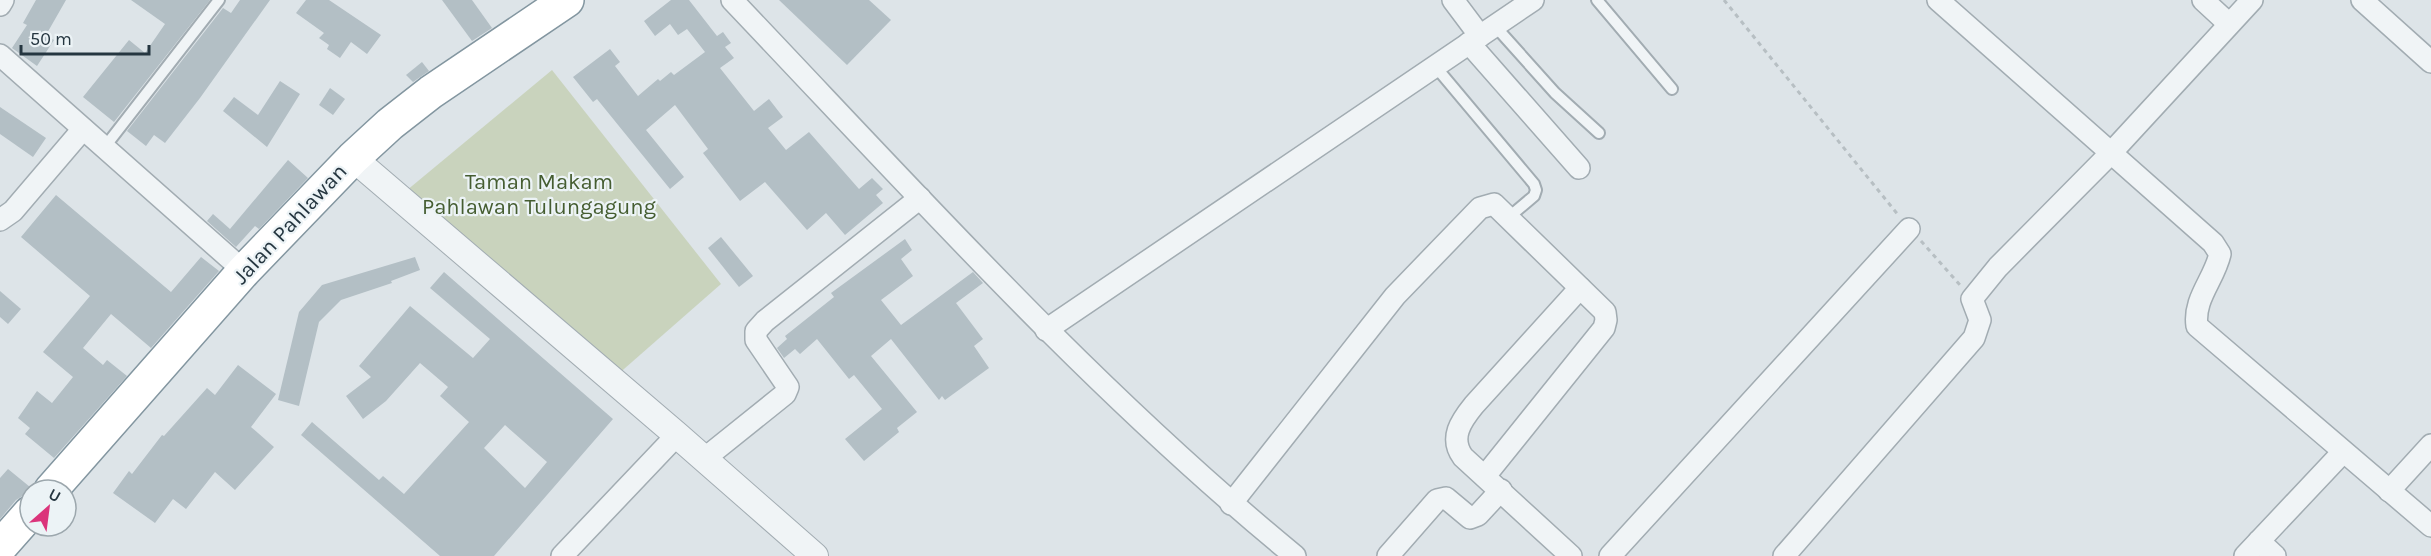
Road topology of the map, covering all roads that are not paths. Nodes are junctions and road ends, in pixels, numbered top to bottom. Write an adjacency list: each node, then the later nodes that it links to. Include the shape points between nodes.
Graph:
1 (3, 0): 11 (street)
2 (219, 0): 21 (lane)
3 (732, 0): 25 (street)
4 (1454, 0): 14 (street)
5 (1533, 0): 14 (street)
6 (1597, 0): 18 (lane)
7 (1938, 0): 22 (street)
8 (2203, 0): 13 (street)
9 (2252, 0): 13 (street)
10 (2362, 0): 15 (street)
11 (0, 5)
12 (546, 6): 23 (highway, Jalan Pahlawan, via 390,124)
13 (2229, 24): 22 (street)
14 (1481, 35): 17 (street); 20 (lane, via 1555,93); 24 (street)
15 (2428, 54)
16 (0, 55): 19 (street)
17 (1435, 66): 26 (lane, via 1534,184 1534,196); 31 (street)
18 (1672, 89)
19 (83, 129): 21 (street); 27 (street, via 13,212)
20 (1599, 134)
21 (104, 148): 29 (street)
22 (2110, 154): 34 (street, via 2213,243 2220,254 2217,269 2198,303 2197,326); 51 (street, via 1972,298 1980,320 1974,338)
23 (353, 158): 29 (highway, Jalan Pahlawan); 32 (street)
24 (1579, 168)
25 (920, 198): 31 (street); 35 (street, via 756,331 756,340 788,387 785,394)
26 (1509, 217): 30 (street); 40 (street, via 1494,204 1480,208 1410,280)
27 (0, 220)
28 (1909, 228): 50 (street)
29 (244, 271): 37 (highway, Jalan Pahlawan)
30 (1580, 288): 36 (street, via 1605,312 1604,328); 36 (street, via 1463,419 1455,440 1457,449)
31 (1046, 330): 40 (street)
32 (678, 435): 35 (street); 45 (street)
33 (2431, 445): 39 (street)
34 (2343, 452): 39 (street); 44 (street)
35 (704, 459): 46 (street)
36 (1485, 476): 38 (street)
37 (62, 478)
38 (1501, 490): 48 (street, via 1478,515 1470,518 1446,498 1437,500); 49 (street)
39 (2389, 490): 41 (street)
40 (1231, 504): 47 (street)
41 (2431, 526)
42 (18, 527): 43 (highway)
43 (0, 547)
44 (2252, 549): 52 (street)
45 (562, 556)
46 (814, 556)
47 (1295, 556)
48 (1388, 556)
49 (1571, 556)
50 (1610, 556)
51 (1784, 556)
52 (2275, 556)

